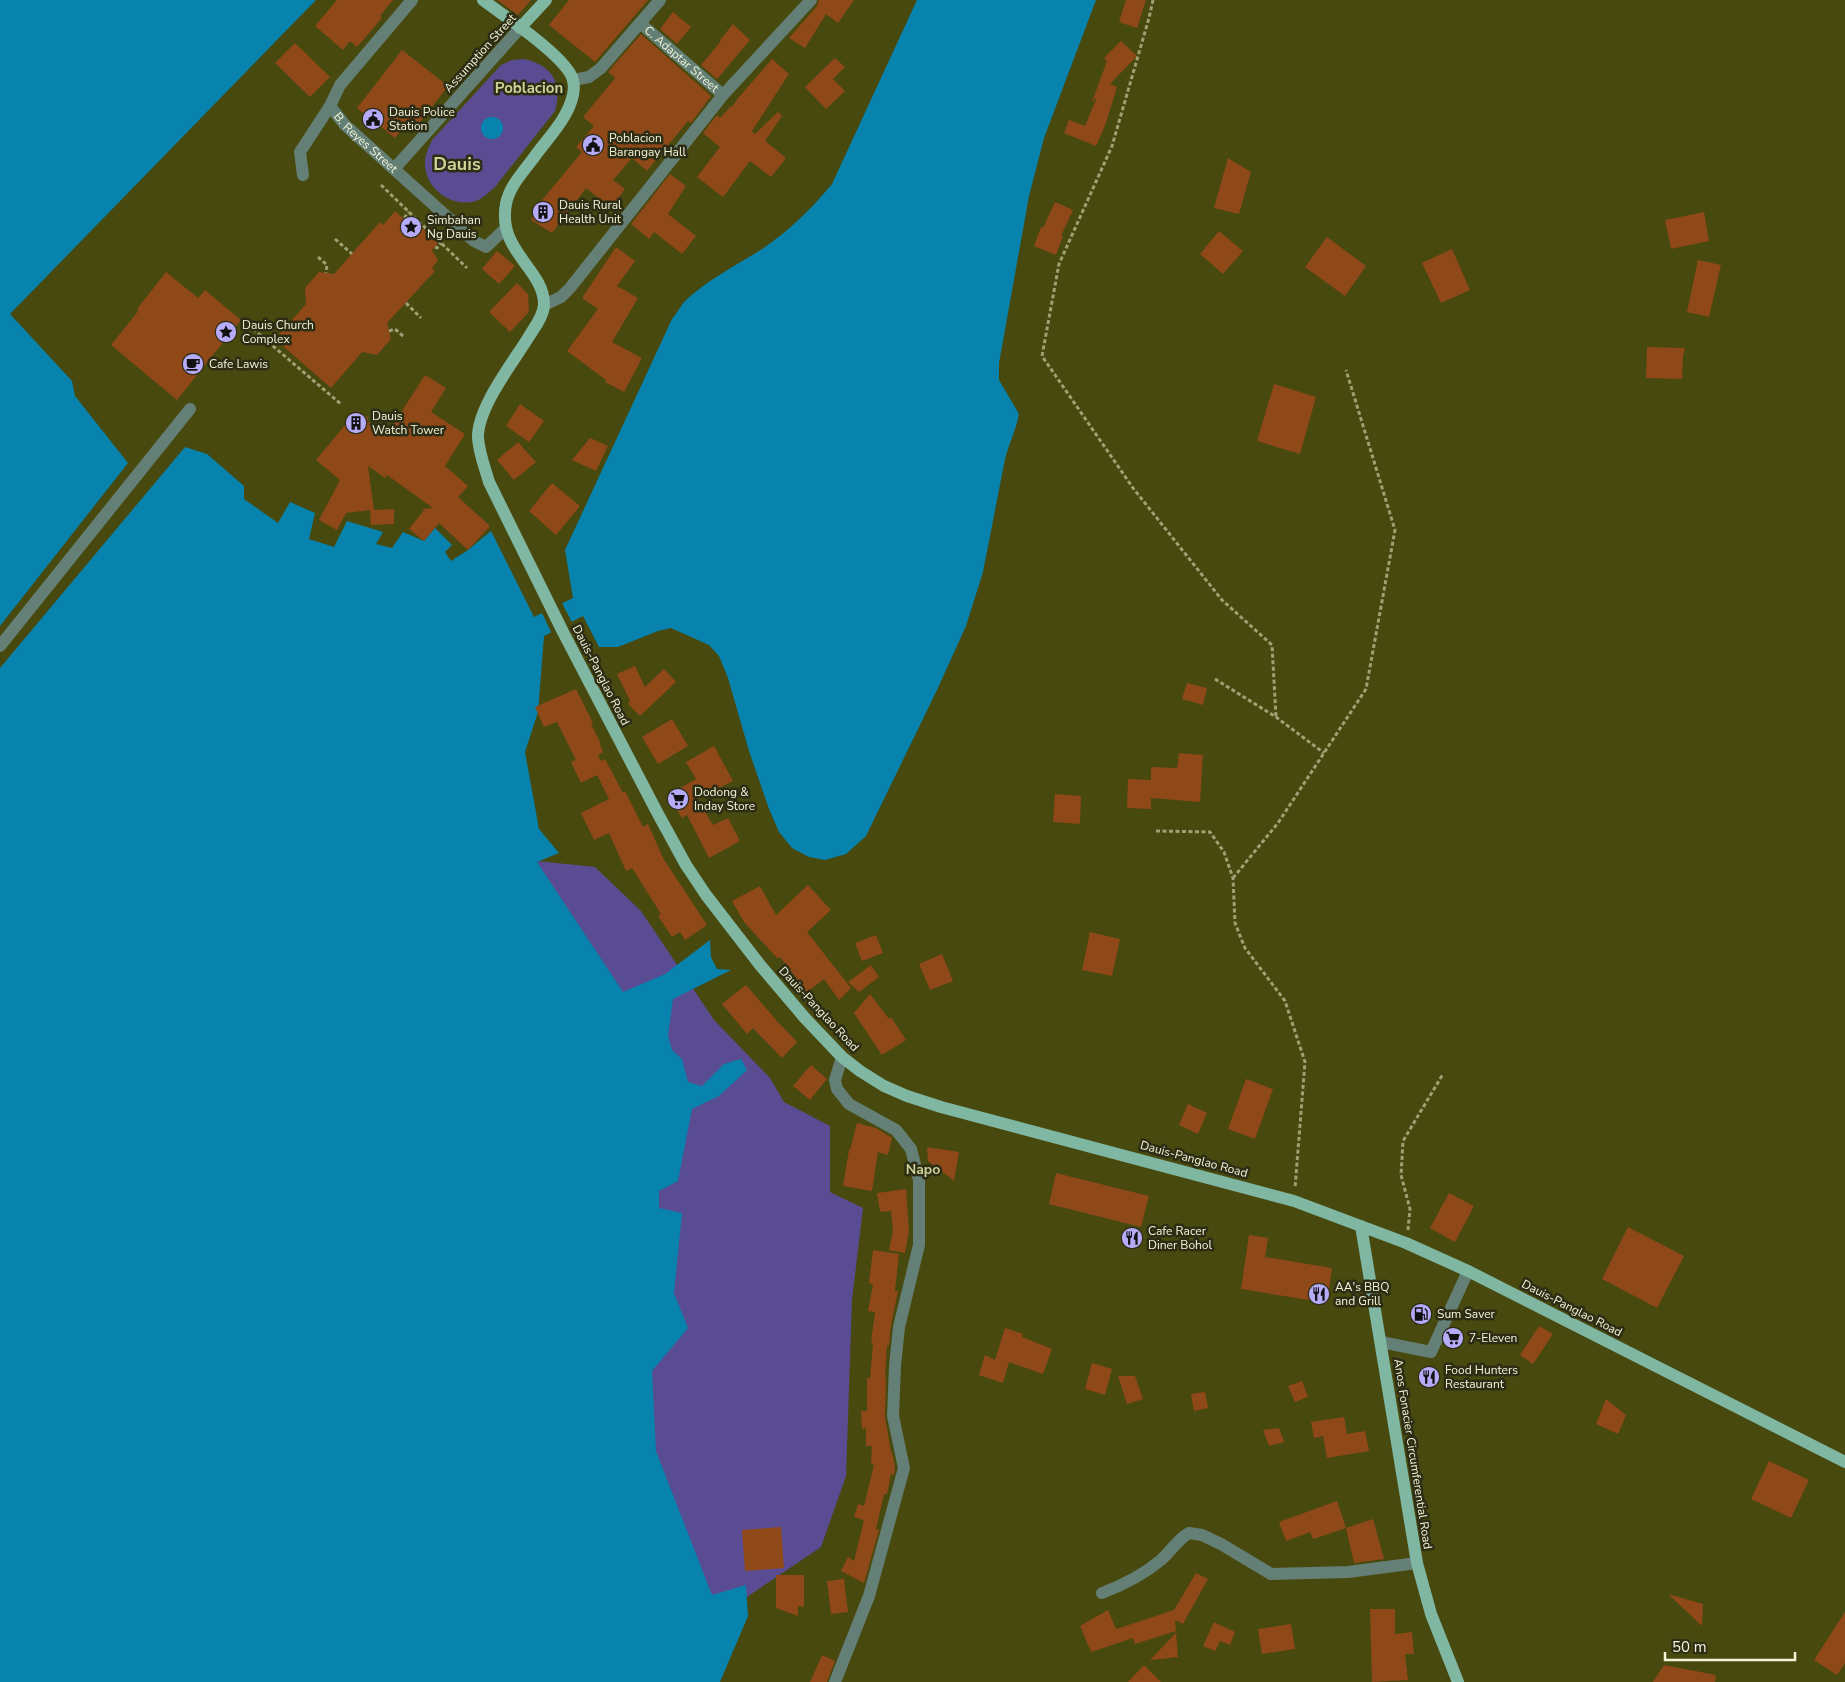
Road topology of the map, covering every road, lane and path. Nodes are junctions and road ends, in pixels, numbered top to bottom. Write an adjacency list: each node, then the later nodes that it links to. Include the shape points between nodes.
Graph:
1 (412, 0): 11 (street, B. Reyes Street, via 340,85)
2 (483, 0): 8 (main road)
3 (546, 0): 8 (main road, Assumption Street)
4 (660, 0): 7 (street)
5 (811, 0): 10 (street)
6 (1153, 0): 40 (path, via 1112,146 1059,264 1042,356 1133,488 1222,600 1272,645)
7 (640, 23): 9 (street, via 595,73); 10 (street, C. Adaptar Street)
8 (520, 28): 9 (main road, via 561,61); 12 (street, Assumption Street)
9 (573, 80): 19 (main road, via 568,109 509,194)
10 (723, 95): 28 (street, via 570,288 561,297)
11 (330, 106): 12 (street, B. Reyes Street, via 345,125); 13 (street, via 300,152)
12 (394, 169): 19 (street, B. Reyes Street, via 474,241 486,247)
13 (304, 175)
14 (381, 185): 15 (path)
15 (409, 212): 16 (path); 18 (path)
16 (406, 218)
17 (432, 221): 18 (path)
18 (424, 228): 21 (path)
19 (506, 228): 28 (main road, via 513,247 537,282)
20 (335, 238): 23 (path)
21 (442, 243): 22 (path); 25 (path)
22 (435, 247)
23 (352, 254)
24 (318, 258): 26 (path, via 327,266)
25 (467, 268)
26 (326, 273)
27 (406, 303): 29 (path)
28 (544, 305): 44 (main road, Dauis-Panglao Road, via 536,325 481,415 478,438 489,482 563,632 691,872 760,965)
29 (421, 318)
30 (253, 329): 34 (path)
31 (389, 331): 32 (path, via 395,329)
32 (403, 336)
33 (303, 364): 34 (path)
34 (299, 369): 36 (path)
35 (1346, 370): 41 (path, via 1395,530 1366,689)
36 (342, 405)
37 (190, 409): 38 (street)
38 (0, 646)
39 (1215, 679): 40 (path)
40 (1276, 716): 41 (path)
41 (1324, 753): 43 (path, via 1278,823)
42 (1156, 831): 43 (path, via 1210,832 1224,852)
43 (1233, 878): 46 (path, via 1235,923 1245,948 1285,1000 1305,1062)
44 (842, 1056): 46 (main road, Dauis-Panglao Road, via 884,1086 941,1107); 54 (street, via 835,1080 843,1097 849,1104 896,1130 911,1149 919,1180 919,1245 899,1327 894,1366 893,1416 904,1468 869,1596)
45 (1444, 1074): 48 (path, via 1403,1141 1401,1175 1410,1209)
46 (1294, 1201): 47 (main road, Dauis-Panglao Road)
47 (1362, 1226): 48 (main road, Dauis-Panglao Road); 50 (main road, Anos Fonacier Circumferential Road)
48 (1406, 1243): 49 (main road, Dauis-Panglao Road)
49 (1468, 1272): 50 (street, via 1431,1352); 51 (main road, Dauis-Panglao Road)
50 (1380, 1342): 52 (main road, Anos Fonacier Circumferential Road)
51 (1845, 1462)
52 (1417, 1563): 53 (street, via 1348,1572 1271,1574 1221,1544 1189,1533 1150,1569 1128,1583); 55 (main road, Anos Fonacier Circumferential Road, via 1431,1614)
53 (1102, 1593)
54 (835, 1682)
55 (1458, 1682)

